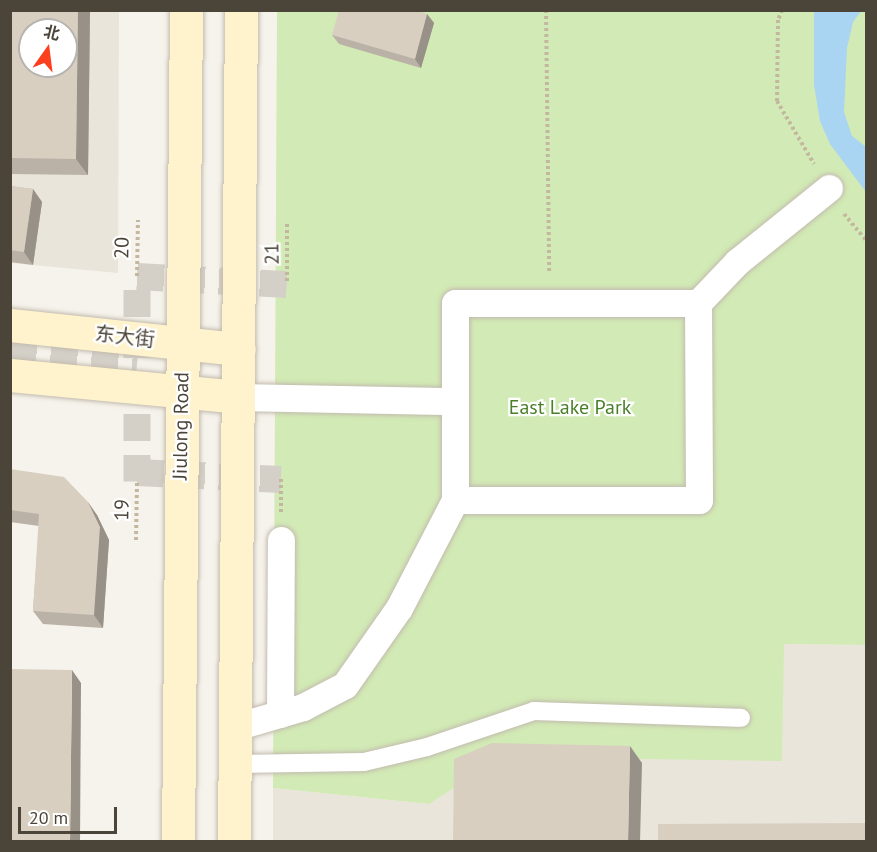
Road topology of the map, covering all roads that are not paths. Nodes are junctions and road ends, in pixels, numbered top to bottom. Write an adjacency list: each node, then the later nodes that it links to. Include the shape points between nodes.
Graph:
1 (186, 10): 6 (main road, Jiulong Road)
2 (241, 10): 7 (main road)
3 (829, 188): 4 (street, via 737,262)
4 (698, 303): 11 (street, via 455,303); 12 (street, via 699,500)
5 (10, 325): 6 (main road, 东大街)
6 (182, 343): 7 (main road, 东大街); 9 (main road, Jiulong Road)
7 (239, 349): 10 (main road)
8 (10, 375): 9 (main road)
9 (181, 392): 10 (main road); 18 (main road, Jiulong Road)
10 (238, 398): 11 (street); 16 (main road)
11 (455, 401): 12 (street)
12 (455, 500): 14 (street, via 399,608 345,685)
13 (281, 540): 14 (street)
14 (280, 714): 16 (street)
15 (741, 718): 17 (lane, via 534,711 427,747 364,762)
16 (235, 727): 17 (main road)
17 (235, 764): 19 (main road)
18 (178, 842)
19 (234, 842)

